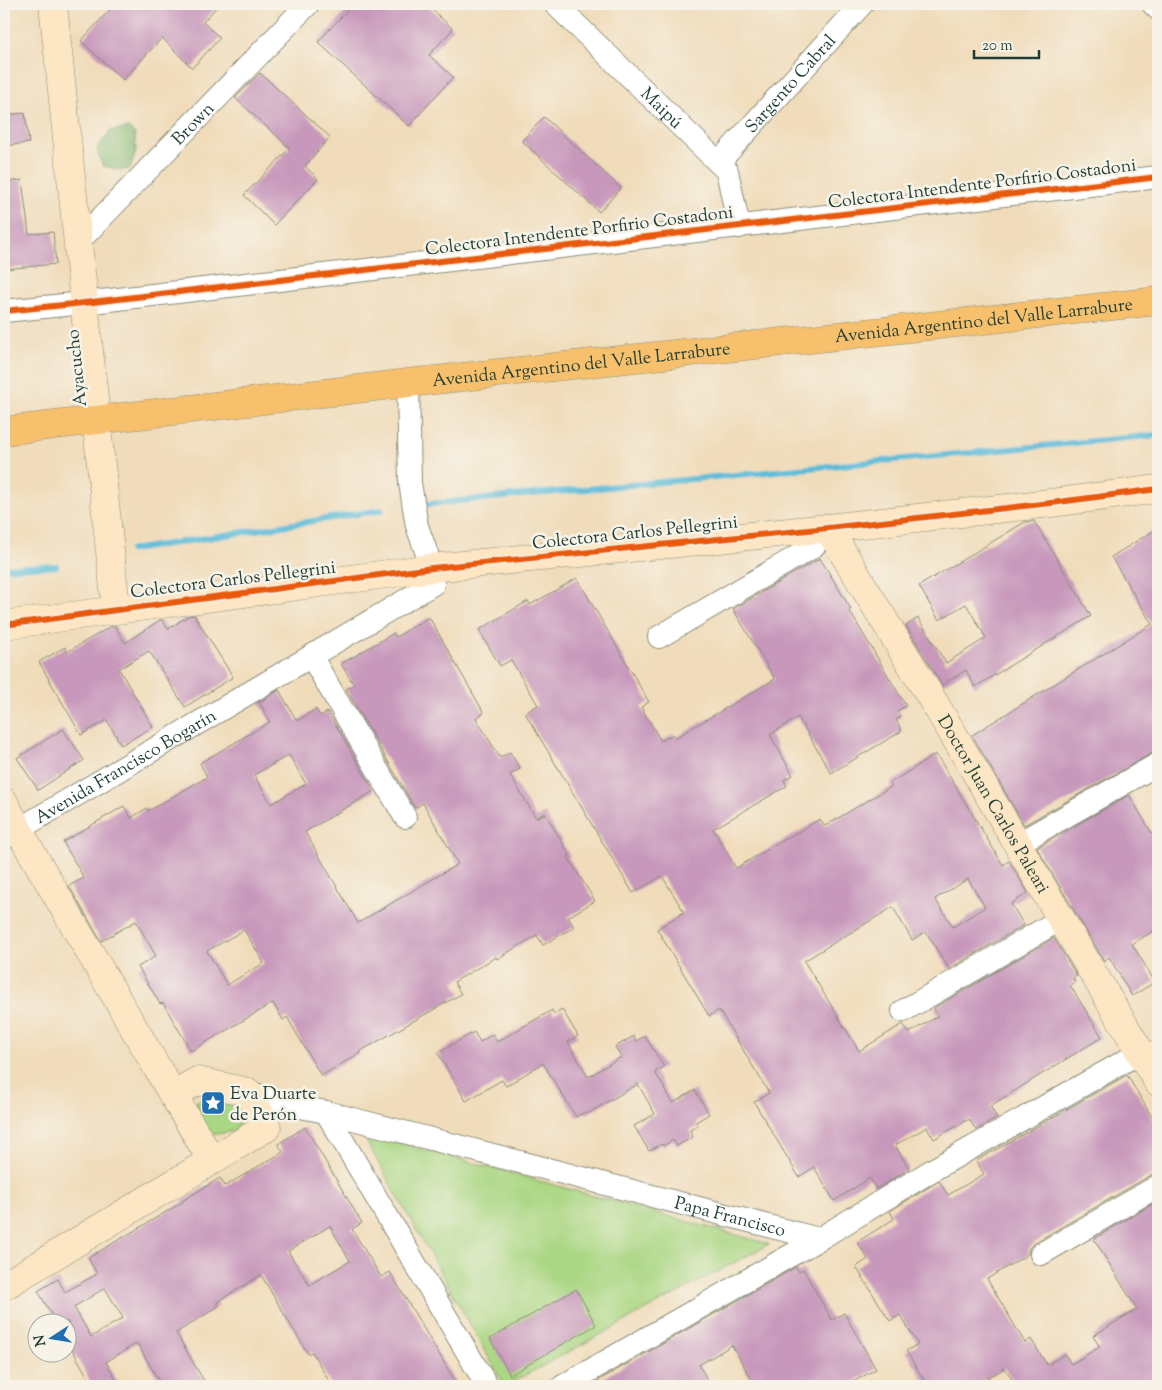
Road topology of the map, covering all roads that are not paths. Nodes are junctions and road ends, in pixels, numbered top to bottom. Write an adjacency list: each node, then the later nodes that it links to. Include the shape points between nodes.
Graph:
1 (54, 4): 10 (street, Ayacucho)
2 (308, 4): 10 (street, Brown)
3 (555, 4): 7 (street, Maipú)
4 (862, 4): 7 (street, Sargento Cabral)
5 (1153, 4): 6 (street)
6 (1158, 9)
7 (718, 162): 9 (street, Maipú, via 728,171)
8 (1158, 177): 9 (street, Colectora Intendente Porfirio Costadoni)
9 (739, 227): 12 (street, Colectora Intendente Porfirio Costadoni)
10 (78, 242): 12 (street, Ayacucho)
11 (1158, 300): 14 (highway, Avenida Argentino del Valle Larrabure)
12 (84, 303): 13 (street, Colectora Intendente Porfirio Costadoni); 15 (street, Ayacucho)
13 (4, 311)
14 (408, 383): 15 (highway, Avenida Argentino del Valle Larrabure); 19 (street, via 410,483 417,526)
15 (96, 420): 16 (highway, Avenida Argentino del Valle Larrabure); 20 (street, Ayacucho)
16 (4, 431)
17 (1158, 489): 18 (street, Colectora Carlos Pellegrini)
18 (828, 528): 19 (street, Colectora Carlos Pellegrini); 22 (street, via 813,546); 28 (street, Doctor Juan Carlos Paleari)
19 (432, 568): 20 (street, Colectora Carlos Pellegrini); 23 (street, Avenida Francisco Bogarín, via 433,584)
20 (116, 609): 21 (street, Colectora Carlos Pellegrini)
21 (4, 625)
22 (659, 637)
23 (311, 656): 26 (street); 27 (street, Avenida Francisco Bogarín)
24 (1158, 764): 28 (street)
25 (4, 802): 27 (street)
26 (405, 817)
27 (11, 833): 34 (street, Avenida Francisco Bogarín)
28 (1017, 844): 29 (street, Doctor Juan Carlos Paleari)
29 (1061, 919): 30 (street); 31 (street, Doctor Juan Carlos Paleari)
30 (903, 1011)
31 (1149, 1054): 32 (street, Doctor Juan Carlos Paleari); 40 (street, via 936,1168)
32 (1158, 1082)
33 (248, 1092): 34 (street, via 197,1081); 35 (street, Papa Francisco); 37 (street)
34 (173, 1095): 38 (street, Avenida Francisco Bogarín)
35 (300, 1107): 36 (street, Papa Francisco); 37 (street)
36 (326, 1112): 40 (street, Papa Francisco); 43 (street)
37 (267, 1127): 38 (street)
38 (212, 1161): 42 (street)
39 (1158, 1186): 41 (street)
40 (819, 1239): 44 (street)
41 (1042, 1254)
42 (4, 1286)
43 (487, 1386)
44 (563, 1386)

